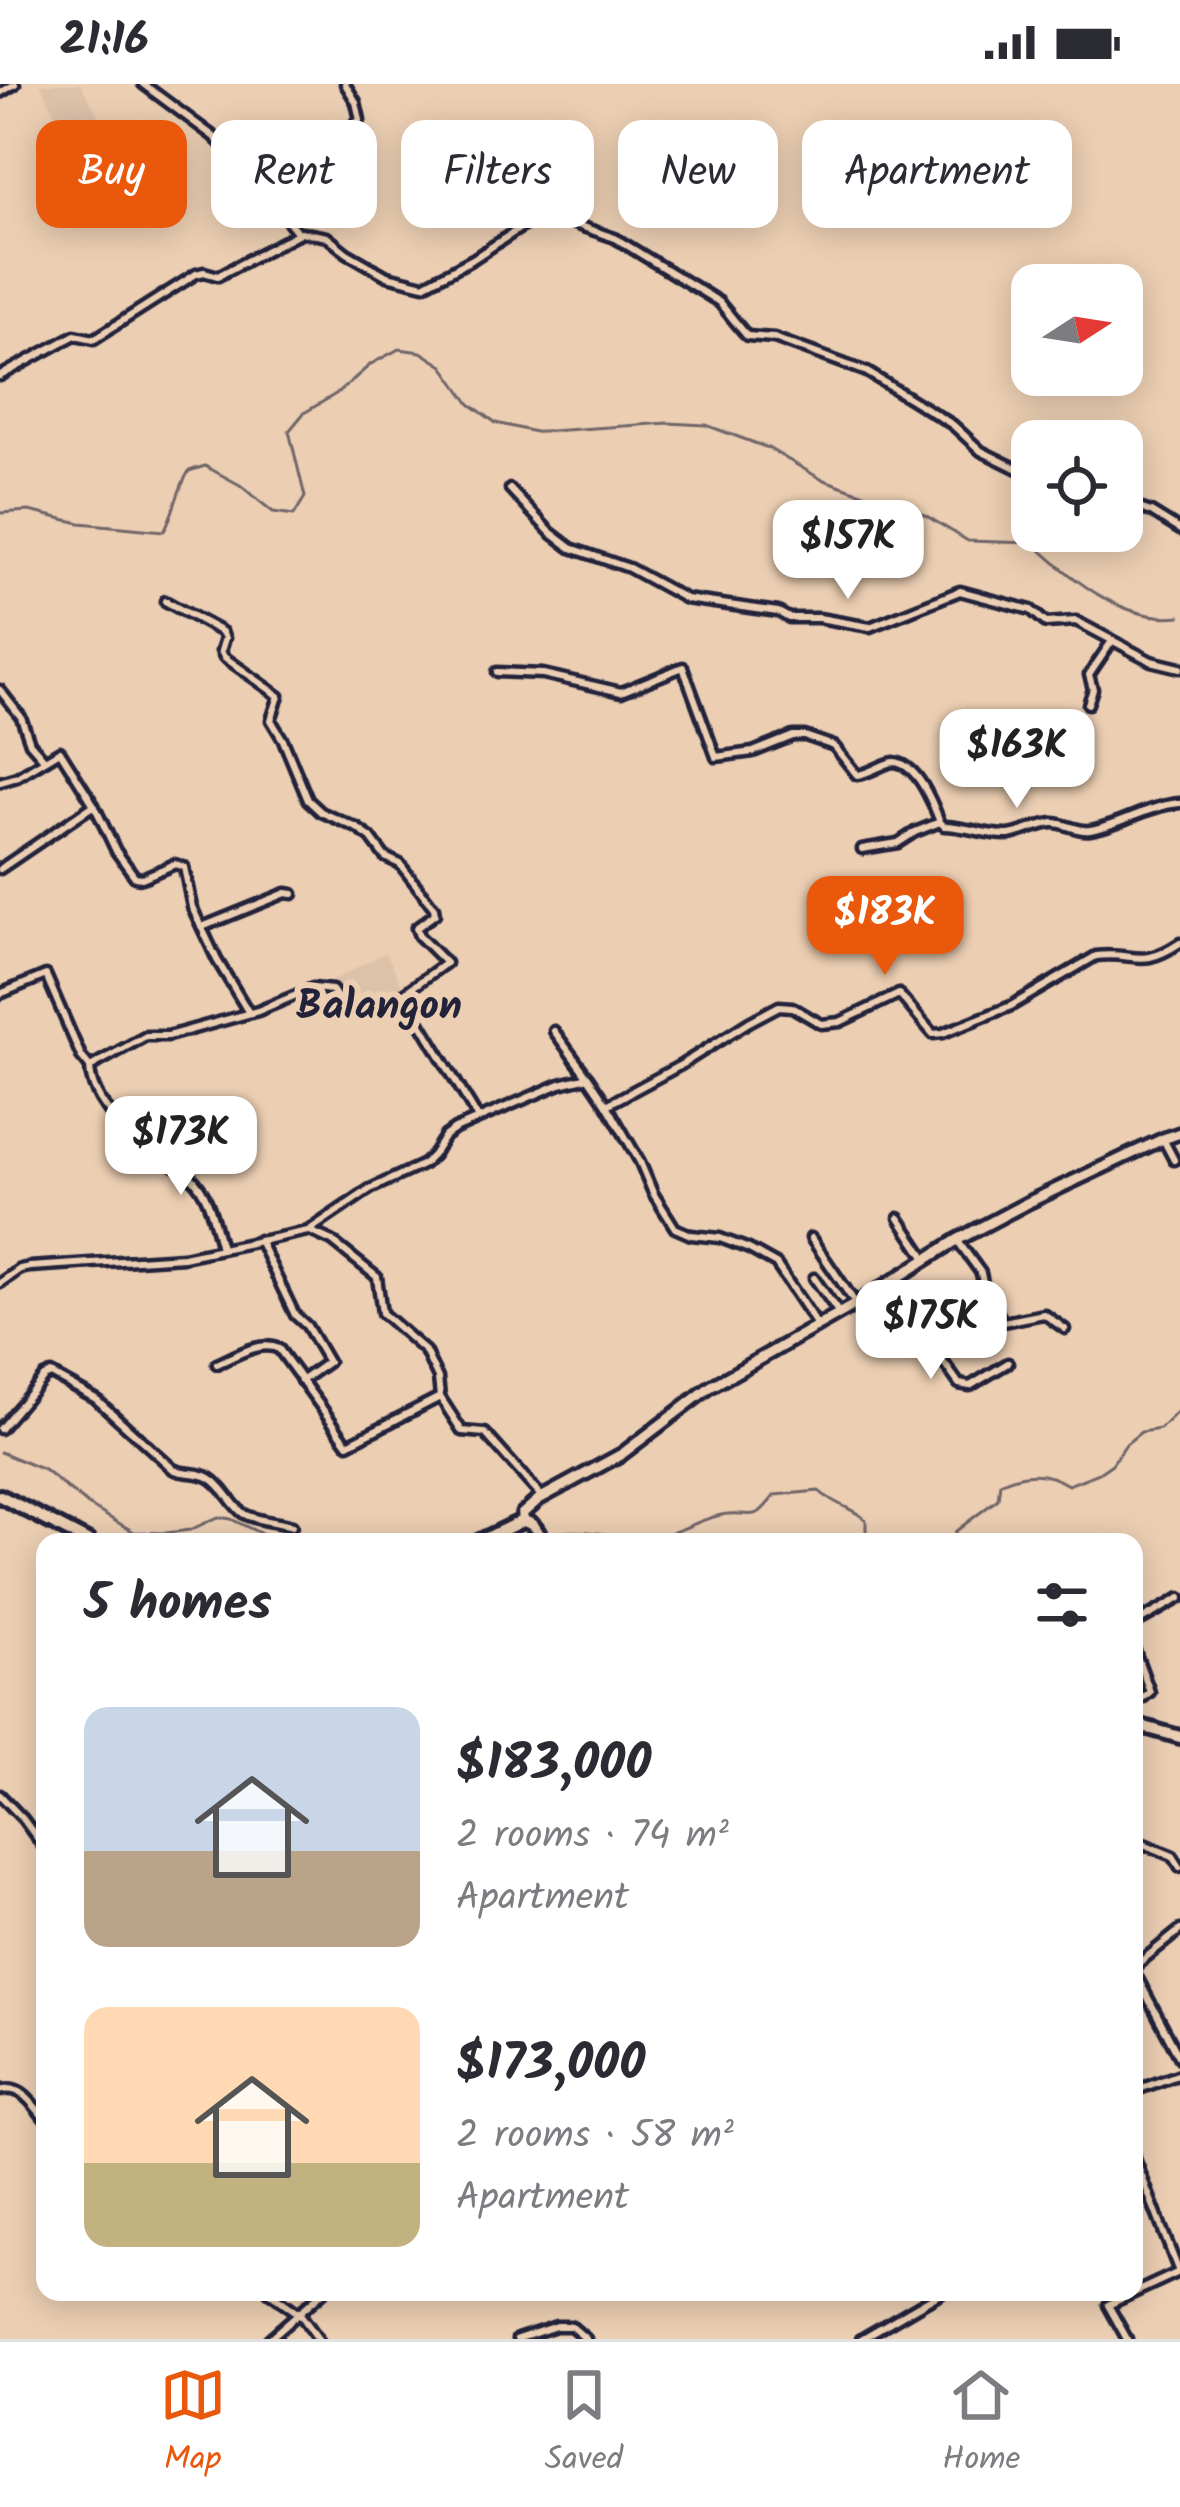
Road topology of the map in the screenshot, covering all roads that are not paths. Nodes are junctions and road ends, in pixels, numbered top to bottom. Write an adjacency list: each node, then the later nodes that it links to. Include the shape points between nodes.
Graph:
1 (15, 84): 4 (street)
2 (143, 84): 6 (street)
3 (345, 84): 5 (street)
4 (0, 93)
5 (360, 120)
6 (211, 135)
7 (294, 228): 8 (street)
8 (298, 233): 9 (street, via 218,276 196,274 94,339 75,335); 10 (street, via 327,236 387,276 424,285 531,221 556,218 615,238 719,302 747,336 867,372)
9 (0, 376)
10 (1011, 466)
11 (510, 489): 15 (street, via 571,548 686,599 870,627 960,591 1031,610 1046,622 1076,621)
12 (1143, 509): 13 (street)
13 (1180, 530)
14 (165, 601): 31 (street, via 222,632 224,657 279,696 271,720 308,800 371,838 434,908 416,928 446,963)
15 (1112, 641): 16 (street); 19 (street, via 1089,675)
16 (1180, 668)
17 (496, 672): 24 (street, via 621,692 683,667 716,757 796,735 814,738 834,746 857,775 897,763 924,785)
18 (0, 690): 20 (street)
19 (1088, 704)
20 (44, 759): 21 (street); 23 (street, via 61,752)
21 (0, 782)
22 (1180, 803): 24 (street, via 1090,830 1057,822 1009,835)
23 (94, 805): 26 (street); 28 (street, via 135,877 184,867)
24 (940, 822): 25 (street, via 898,843)
25 (862, 849)
26 (0, 869)
27 (292, 894): 28 (street)
28 (202, 927): 32 (street)
29 (1180, 944): 36 (street, via 1145,960 1096,956 1012,1006 943,1034 933,1034 899,994 821,1024 779,1006)
30 (0, 994): 34 (street, via 46,975)
31 (403, 994): 32 (street, via 353,1016 332,990 313,988); 37 (street)
32 (250, 1013): 34 (street, via 146,1036)
33 (554, 1030): 35 (street)
34 (90, 1067): 46 (street, via 110,1113 205,1196)
35 (588, 1078): 36 (street); 37 (street)
36 (607, 1105): 53 (street, via 675,1228 776,1264)
37 (478, 1118): 42 (street, via 445,1136 424,1164)
38 (1180, 1133): 39 (street)
39 (1163, 1139): 40 (street); 45 (street)
40 (1174, 1160)
41 (899, 1218): 47 (street)
42 (308, 1231): 44 (street); 58 (street, via 377,1277 382,1313 425,1351)
43 (811, 1238): 51 (street)
44 (260, 1240): 46 (street); 57 (street, via 328,1362)
45 (957, 1240): 47 (street); 54 (street, via 1003,1322 1044,1314)
46 (221, 1248): 49 (street, via 30,1267)
47 (927, 1260): 50 (street)
48 (814, 1278): 52 (street)
49 (0, 1283)
50 (888, 1284): 51 (street); 55 (street, via 959,1384 970,1386)
51 (856, 1304): 52 (street)
52 (839, 1313): 53 (street)
53 (817, 1325): 61 (street)
54 (1065, 1329)
55 (1008, 1363)
56 (218, 1364): 57 (street, via 272,1345)
57 (301, 1381): 58 (street, via 348,1444)
58 (440, 1397): 61 (street, via 462,1431 485,1433)
59 (0, 1429): 63 (street, via 51,1373 97,1399 172,1468 213,1479 250,1516)
60 (0, 1496): 64 (main road)
61 (542, 1497): 62 (street)
62 (522, 1521): 65 (main road); 66 (main road)
63 (292, 1526)
64 (72, 1533)
65 (497, 1533)
66 (538, 1533)
67 (1180, 1598): 68 (street)
68 (1143, 1619)
69 (1143, 1727): 70 (main road)
70 (1180, 1737)
71 (0, 1796): 72 (street)
72 (36, 1837)
73 (1143, 1844): 74 (street)
74 (1180, 1868)
75 (1180, 1930): 76 (street)
76 (1143, 1966)
77 (1143, 1989): 78 (street)
78 (1180, 2058)
79 (1180, 2074): 80 (street)
80 (1143, 2088)
81 (0, 2091): 82 (street, via 21,2091)
82 (36, 2108)
83 (1143, 2177): 84 (street)
84 (1176, 2254): 85 (street, via 1179,2272)
85 (1143, 2289)
86 (281, 2301): 90 (street)
87 (312, 2301): 90 (street)
88 (926, 2301): 95 (street)
89 (1117, 2301): 96 (street, via 1108,2305)
90 (297, 2313): 91 (street); 92 (street)
91 (269, 2339)
92 (318, 2339)
93 (518, 2339): 94 (street, via 556,2326)
94 (586, 2339)
95 (861, 2339)
96 (1126, 2339)

